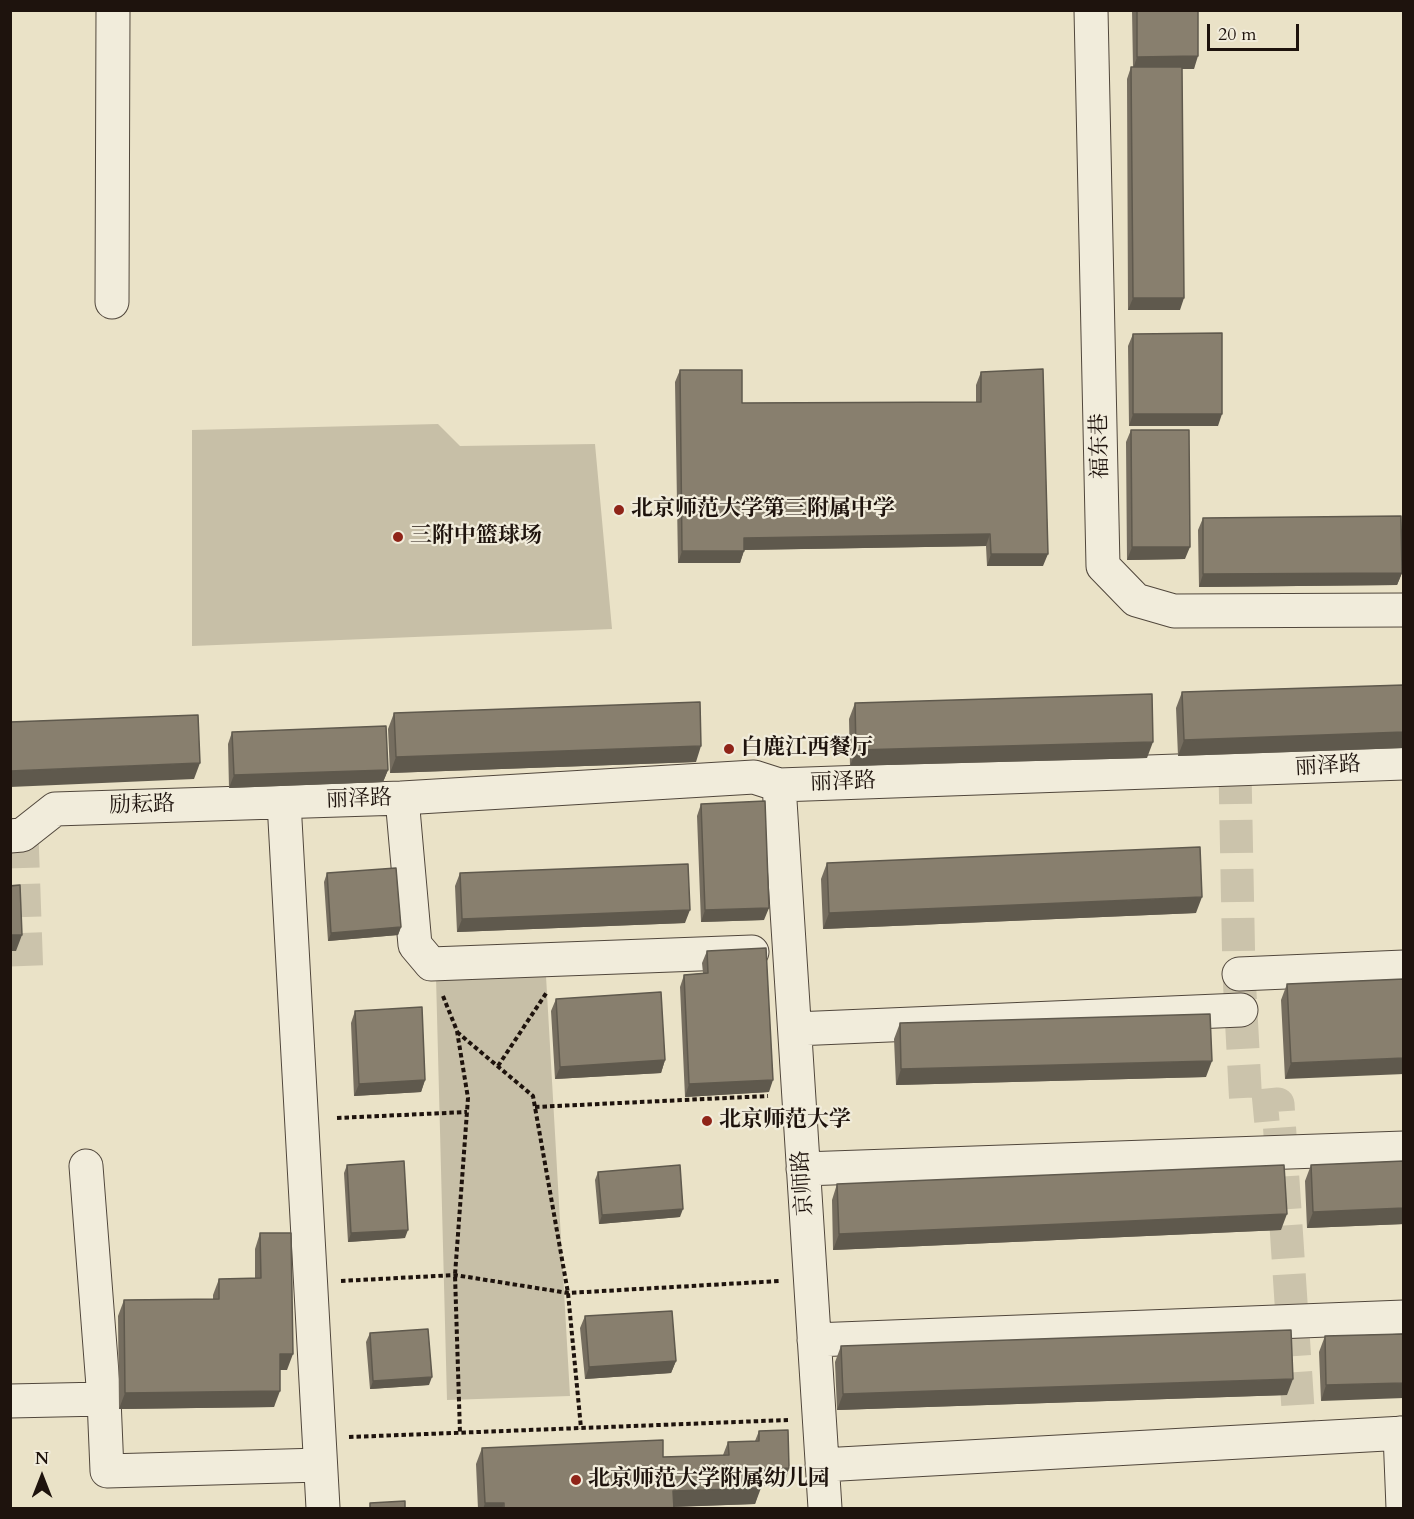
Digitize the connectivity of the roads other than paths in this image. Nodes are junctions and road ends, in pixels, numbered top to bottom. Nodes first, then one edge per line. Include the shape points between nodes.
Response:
1 (114, 10) edge
2 (1091, 10) edge
3 (112, 302) dead end
4 (1404, 610) edge
5 (1404, 763) edge
6 (779, 785) junction
7 (402, 798) junction
8 (284, 802) junction
9 (10, 836) edge
10 (790, 950) junction
11 (1404, 967) edge
12 (1239, 974) dead end
13 (1241, 1010) dead end
14 (795, 1029) junction
15 (1404, 1148) edge
16 (86, 1166) dead end
17 (803, 1168) junction
18 (1404, 1317) edge
19 (814, 1340) junction
20 (104, 1399) junction
21 (10, 1401) edge
22 (1402, 1433) edge
23 (319, 1452) junction
24 (822, 1465) junction
25 (323, 1509) edge
26 (825, 1509) edge
27 (1403, 1509) edge

1 - 3 street
2 - 4 street, 福东巷 via 1103,566 1136,600 1174,611
5 - 6 street, 丽泽路
6 - 7 street, 丽泽路 via 754,777
6 - 10 street, 京师路
7 - 8 street, 丽泽路
7 - 10 street via 415,945 431,964
8 - 9 street, 励耘路 via 55,809 22,835
8 - 23 street
10 - 14 street, 京师路
11 - 12 street
13 - 14 street
14 - 17 street, 京师路
15 - 17 street
16 - 20 street
17 - 19 street, 京师路
18 - 19 street
19 - 24 street, 京师路
20 - 21 street
20 - 23 street via 107,1471
22 - 24 street
22 - 27 street
23 - 25 street
24 - 26 street, 京师路

